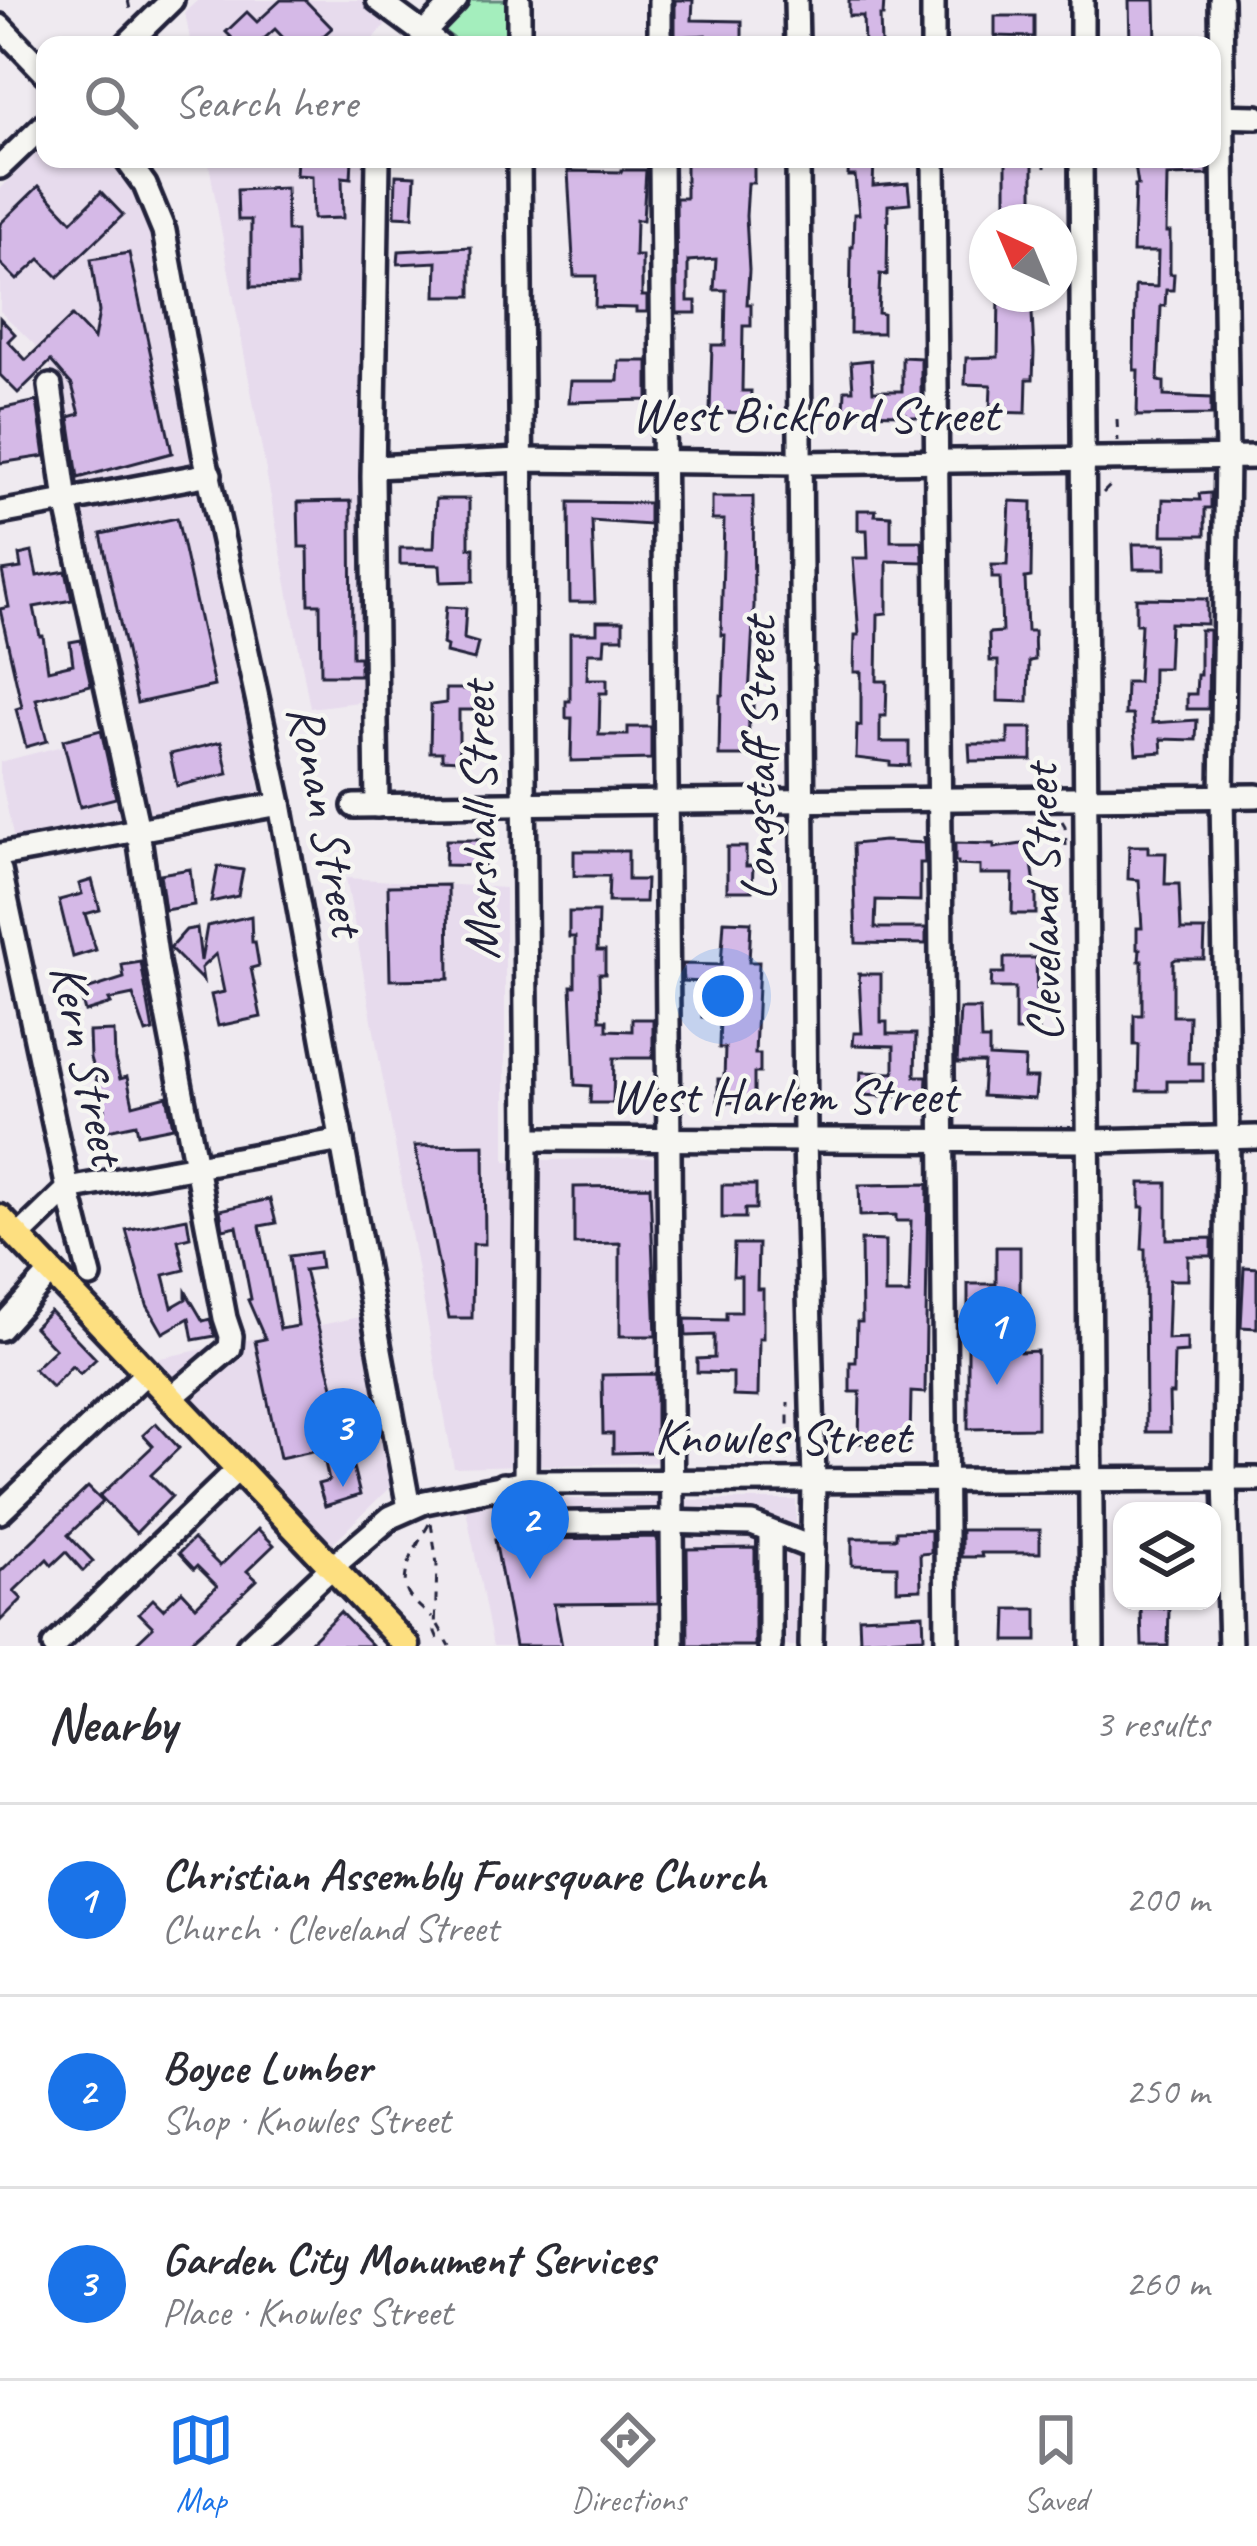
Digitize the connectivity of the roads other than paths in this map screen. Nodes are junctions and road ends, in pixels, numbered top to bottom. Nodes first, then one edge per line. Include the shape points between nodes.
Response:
1 (172, 0) edge
2 (377, 0) edge
3 (456, 0) edge
4 (519, 0) edge
5 (660, 0) edge
6 (796, 0) edge
7 (933, 0) edge
8 (1082, 0) edge
9 (1221, 0) edge
10 (0, 26) edge
11 (129, 34) edge
12 (427, 36) edge
13 (433, 36) edge
14 (519, 36) edge
15 (660, 36) edge
16 (797, 36) edge
17 (934, 36) edge
18 (1082, 36) edge
19 (1220, 36) edge
20 (36, 64) edge
21 (1221, 116) edge
22 (1257, 117) edge
23 (36, 133) edge
24 (0, 167) edge
25 (133, 168) edge
26 (378, 168) edge
27 (519, 168) edge
28 (662, 168) edge
29 (798, 168) edge
30 (934, 168) edge
31 (1081, 168) edge
32 (1219, 168) edge
33 (50, 386) dead end
34 (1080, 457) junction
35 (1227, 457) junction
36 (1257, 457) edge
37 (520, 460) junction
38 (937, 460) junction
39 (664, 461) junction
40 (801, 463) junction
41 (374, 466) junction
42 (210, 474) junction
43 (66, 501) junction
44 (0, 513) edge
45 (1222, 796) junction
46 (1257, 796) edge
47 (940, 797) junction
48 (1086, 797) junction
49 (668, 801) junction
50 (803, 802) junction
51 (280, 804) junction
52 (523, 805) junction
53 (137, 830) junction
54 (0, 855) edge
55 (0, 870) edge
56 (527, 1138) junction
57 (1228, 1138) junction
58 (1257, 1138) edge
59 (669, 1139) junction
60 (806, 1139) junction
61 (341, 1140) junction
62 (943, 1140) junction
63 (1090, 1141) junction
64 (196, 1166) junction
65 (68, 1189) junction
66 (9, 1227) edge
67 (51, 1272) junction
68 (90, 1276) dead end
69 (0, 1329) edge
70 (146, 1373) junction
71 (170, 1399) junction
72 (237, 1470) junction
73 (1226, 1479) junction
74 (1257, 1479) edge
75 (1092, 1480) junction
76 (946, 1481) junction
77 (672, 1482) junction
78 (814, 1482) junction
79 (514, 1484) junction
80 (409, 1508) junction
81 (0, 1512) edge
82 (672, 1522) junction
83 (770, 1532) junction
84 (813, 1549) junction
85 (331, 1568) junction
86 (54, 1646) edge
87 (248, 1646) edge
88 (407, 1646) edge
89 (673, 1646) edge
90 (770, 1646) edge
91 (811, 1646) edge
92 (947, 1646) edge
93 (1092, 1646) edge
94 (1230, 1646) edge

1 - 11 street
2 - 12 street
3 - 13 street
4 - 14 street
5 - 15 street
6 - 16 street
7 - 17 street
8 - 18 street
9 - 19 street
10 - 20 street
21 - 22 street
23 - 24 street
25 - 42 street, Ronan Street via 164,231
26 - 41 street
27 - 37 street, Marshall Street
28 - 39 street
29 - 40 street, Longstaff Street
30 - 38 street
31 - 34 street, Cleveland Street
32 - 35 street
33 - 43 street
34 - 35 street, West Bickford Street
34 - 38 street, West Bickford Street
34 - 48 street, Cleveland Street
35 - 36 street, West Bickford Street
35 - 45 street
37 - 39 street, West Bickford Street
37 - 41 street, West Bickford Street
37 - 52 street, Marshall Street
38 - 40 street, West Bickford Street
38 - 47 street
39 - 40 street, West Bickford Street
39 - 49 street
40 - 50 street, Longstaff Street
41 - 52 street via 365,806
42 - 43 street
42 - 51 street, Ronan Street
43 - 44 street
43 - 53 street
45 - 46 street
45 - 48 street
45 - 57 street
47 - 48 street
47 - 50 street
47 - 62 street
48 - 63 street, Cleveland Street
49 - 50 street
49 - 52 street
49 - 59 street
50 - 60 street, Longstaff Street
51 - 53 street
51 - 61 street, Ronan Street
52 - 56 street, Marshall Street
53 - 54 street
53 - 64 street
55 - 65 street, Kern Street
56 - 59 street, West Harlem Street
56 - 79 street, Marshall Street
57 - 58 street, West Harlem Street
57 - 63 street, West Harlem Street
57 - 73 street
59 - 60 street, West Harlem Street
59 - 77 street
60 - 62 street, West Harlem Street
60 - 78 street, Longstaff Street
61 - 64 street
61 - 80 street, Ronan Street
62 - 63 street, West Harlem Street
62 - 76 street
63 - 75 street, Cleveland Street
64 - 65 street
64 - 71 street via 230,1348
65 - 66 street
65 - 68 street, Kern Street
66 - 67 main road
67 - 69 street
67 - 70 main road
70 - 71 main road
70 - 81 street
71 - 72 main road
72 - 85 main road
72 - 86 street
73 - 74 street, Knowles Street
73 - 75 street, Knowles Street
73 - 94 street
75 - 76 street, Knowles Street
75 - 93 street, Cleveland Street
76 - 78 street, Knowles Street
76 - 92 street
77 - 78 street, Knowles Street
77 - 79 street, Knowles Street
77 - 82 street
78 - 84 street, Longstaff Street
79 - 80 street, Knowles Street
79 - 82 street via 513,1524
80 - 85 street, Knowles Street
82 - 83 street
82 - 89 street
83 - 84 street
83 - 90 street
84 - 91 street, Longstaff Street
85 - 87 street, Knowles Street
85 - 88 main road

